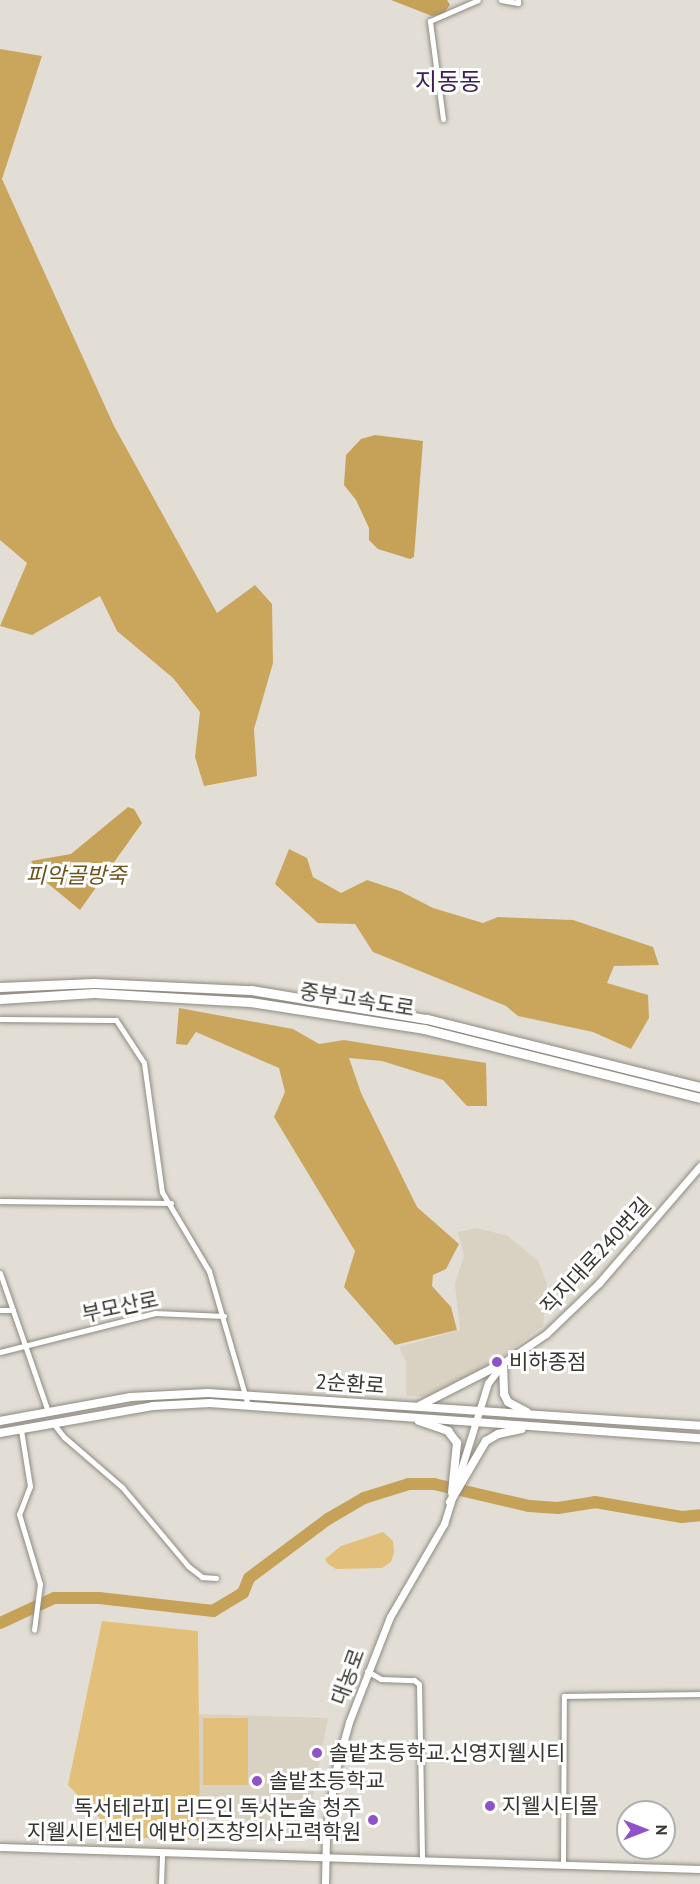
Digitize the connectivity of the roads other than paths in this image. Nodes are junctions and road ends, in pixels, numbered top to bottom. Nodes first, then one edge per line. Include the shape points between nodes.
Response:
1 (478, 0) edge
2 (501, 0) edge
3 (518, 0) edge
4 (443, 118) dead end
5 (0, 987) edge
6 (0, 999) edge
7 (0, 1019) edge
8 (700, 1087) edge
9 (700, 1098) edge
10 (700, 1166) edge
11 (0, 1201) edge
12 (171, 1203) junction
13 (0, 1273) edge
14 (0, 1310) edge
15 (13, 1310) junction
16 (225, 1316) junction
17 (24, 1347) junction
18 (0, 1352) edge
19 (503, 1364) junction
20 (489, 1371) junction
21 (488, 1383) junction
22 (245, 1395) junction
23 (248, 1405) junction
24 (416, 1407) junction
25 (480, 1411) junction
26 (48, 1412) junction
27 (534, 1415) junction
28 (403, 1416) junction
29 (0, 1421) edge
30 (478, 1421) junction
31 (53, 1423) junction
32 (700, 1426) edge
33 (564, 1429) junction
34 (21, 1430) junction
35 (0, 1433) edge
36 (700, 1438) edge
37 (465, 1460) junction
38 (450, 1502) junction
39 (216, 1578) dead end
40 (34, 1630) dead end
41 (367, 1671) junction
42 (700, 1694) edge
43 (0, 1847) edge
44 (162, 1854) junction
45 (326, 1857) junction
46 (422, 1860) junction
47 (563, 1864) junction
48 (699, 1869) edge
49 (161, 1884) edge
50 (326, 1884) edge

1 - 4 street via 430,21
2 - 3 street
5 - 8 highway, 중부고속도로 via 94,983 251,990 427,1019
6 - 9 highway, 중부고속도로 via 94,993 250,1002 424,1029
7 - 12 street via 116,1020 144,1063 156,1166 162,1192
10 - 19 street, 직지대로240번길 via 563,1319
11 - 12 street
12 - 16 street via 209,1271
13 - 15 street
14 - 15 street
15 - 17 street
16 - 17 street, 부모산로 via 156,1313
16 - 22 street
17 - 18 street, 부모산로
17 - 26 street
19 - 20 main road
19 - 21 street, 직지대로240번길
19 - 27 main road via 501,1386 508,1402
20 - 21 street
20 - 24 main road
21 - 25 street, 직지대로240번길
22 - 23 street
22 - 24 main road, 2순환로
22 - 26 main road, 2순환로 via 155,1394
23 - 28 main road, 2순환로
23 - 31 main road, 2순환로 via 153,1406
24 - 25 main road, 2순환로
25 - 27 main road, 2순환로
25 - 30 street, 직지대로240번길
26 - 29 main road, 2순환로
27 - 32 main road, 2순환로
28 - 30 main road, 2순환로
28 - 37 main road via 448,1431
30 - 33 main road, 2순환로
30 - 37 street, 직지대로240번길
31 - 34 main road, 2순환로
31 - 39 street via 122,1487 188,1566 202,1577
33 - 36 main road, 2순환로
33 - 37 main road via 498,1434
34 - 35 main road, 2순환로
34 - 40 street via 30,1486 19,1514 40,1584
37 - 38 main road
37 - 38 main road
38 - 41 street, 대농로 via 444,1524 390,1617
41 - 45 street, 대농로 via 335,1773
41 - 46 street via 381,1679 414,1680 420,1688
42 - 47 street via 564,1696
43 - 44 street
44 - 45 street
44 - 49 street
45 - 46 street
45 - 50 street, 대농로
46 - 47 street
47 - 48 street

